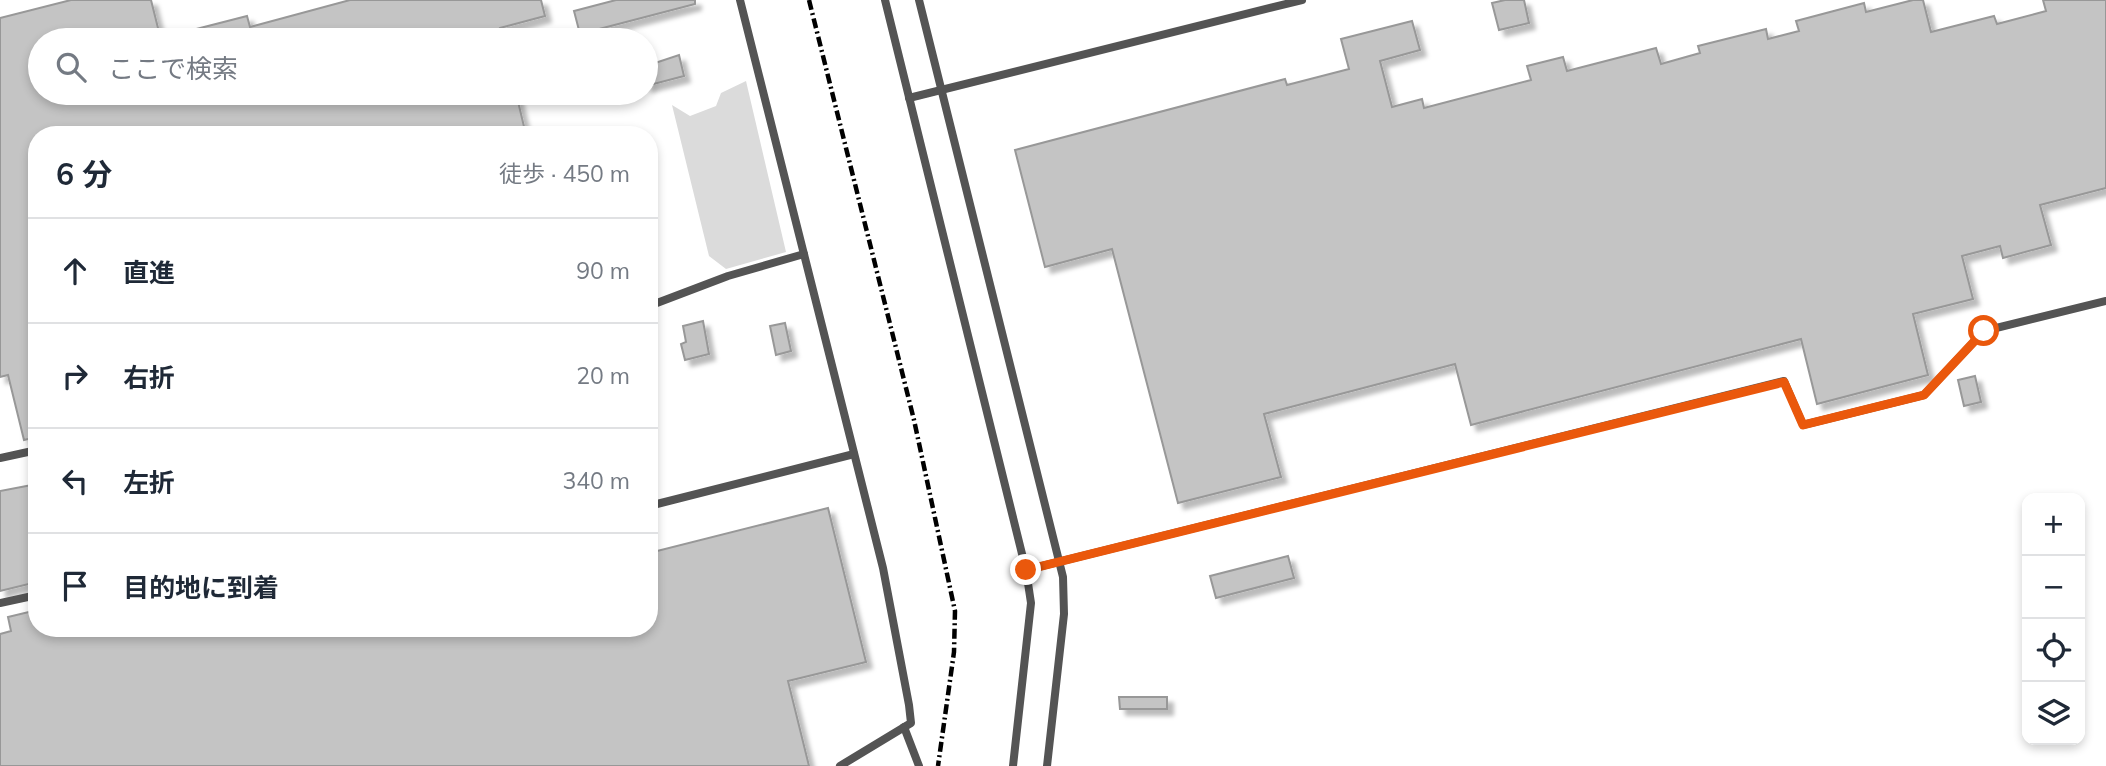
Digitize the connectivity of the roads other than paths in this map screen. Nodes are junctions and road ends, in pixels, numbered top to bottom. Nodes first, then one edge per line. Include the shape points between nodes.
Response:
1 (740, 0) edge
2 (885, 0) edge
3 (919, 0) edge
4 (1302, 0) edge
5 (941, 90) junction
6 (909, 98) junction
7 (804, 254) junction
8 (2106, 301) edge
9 (658, 303) edge
10 (28, 452) edge
11 (854, 454) junction
12 (0, 458) edge
13 (658, 504) edge
14 (1059, 561) junction
15 (1026, 570) junction
16 (28, 597) edge
17 (0, 603) edge
18 (904, 727) junction
19 (840, 766) edge
20 (919, 766) edge
21 (1013, 766) edge
22 (1047, 766) edge

1 - 7 lane
2 - 6 lane
3 - 5 lane
4 - 5 lane
5 - 6 lane
5 - 14 lane
6 - 15 lane
7 - 9 lane
7 - 11 lane
8 - 14 lane via 1984,331 1924,395 1803,425 1784,382
10 - 12 lane
11 - 13 lane
11 - 18 lane via 904,664 911,723
14 - 15 lane
14 - 22 lane via 1064,614
15 - 21 lane via 1031,604
16 - 17 lane
18 - 19 lane
18 - 20 lane

